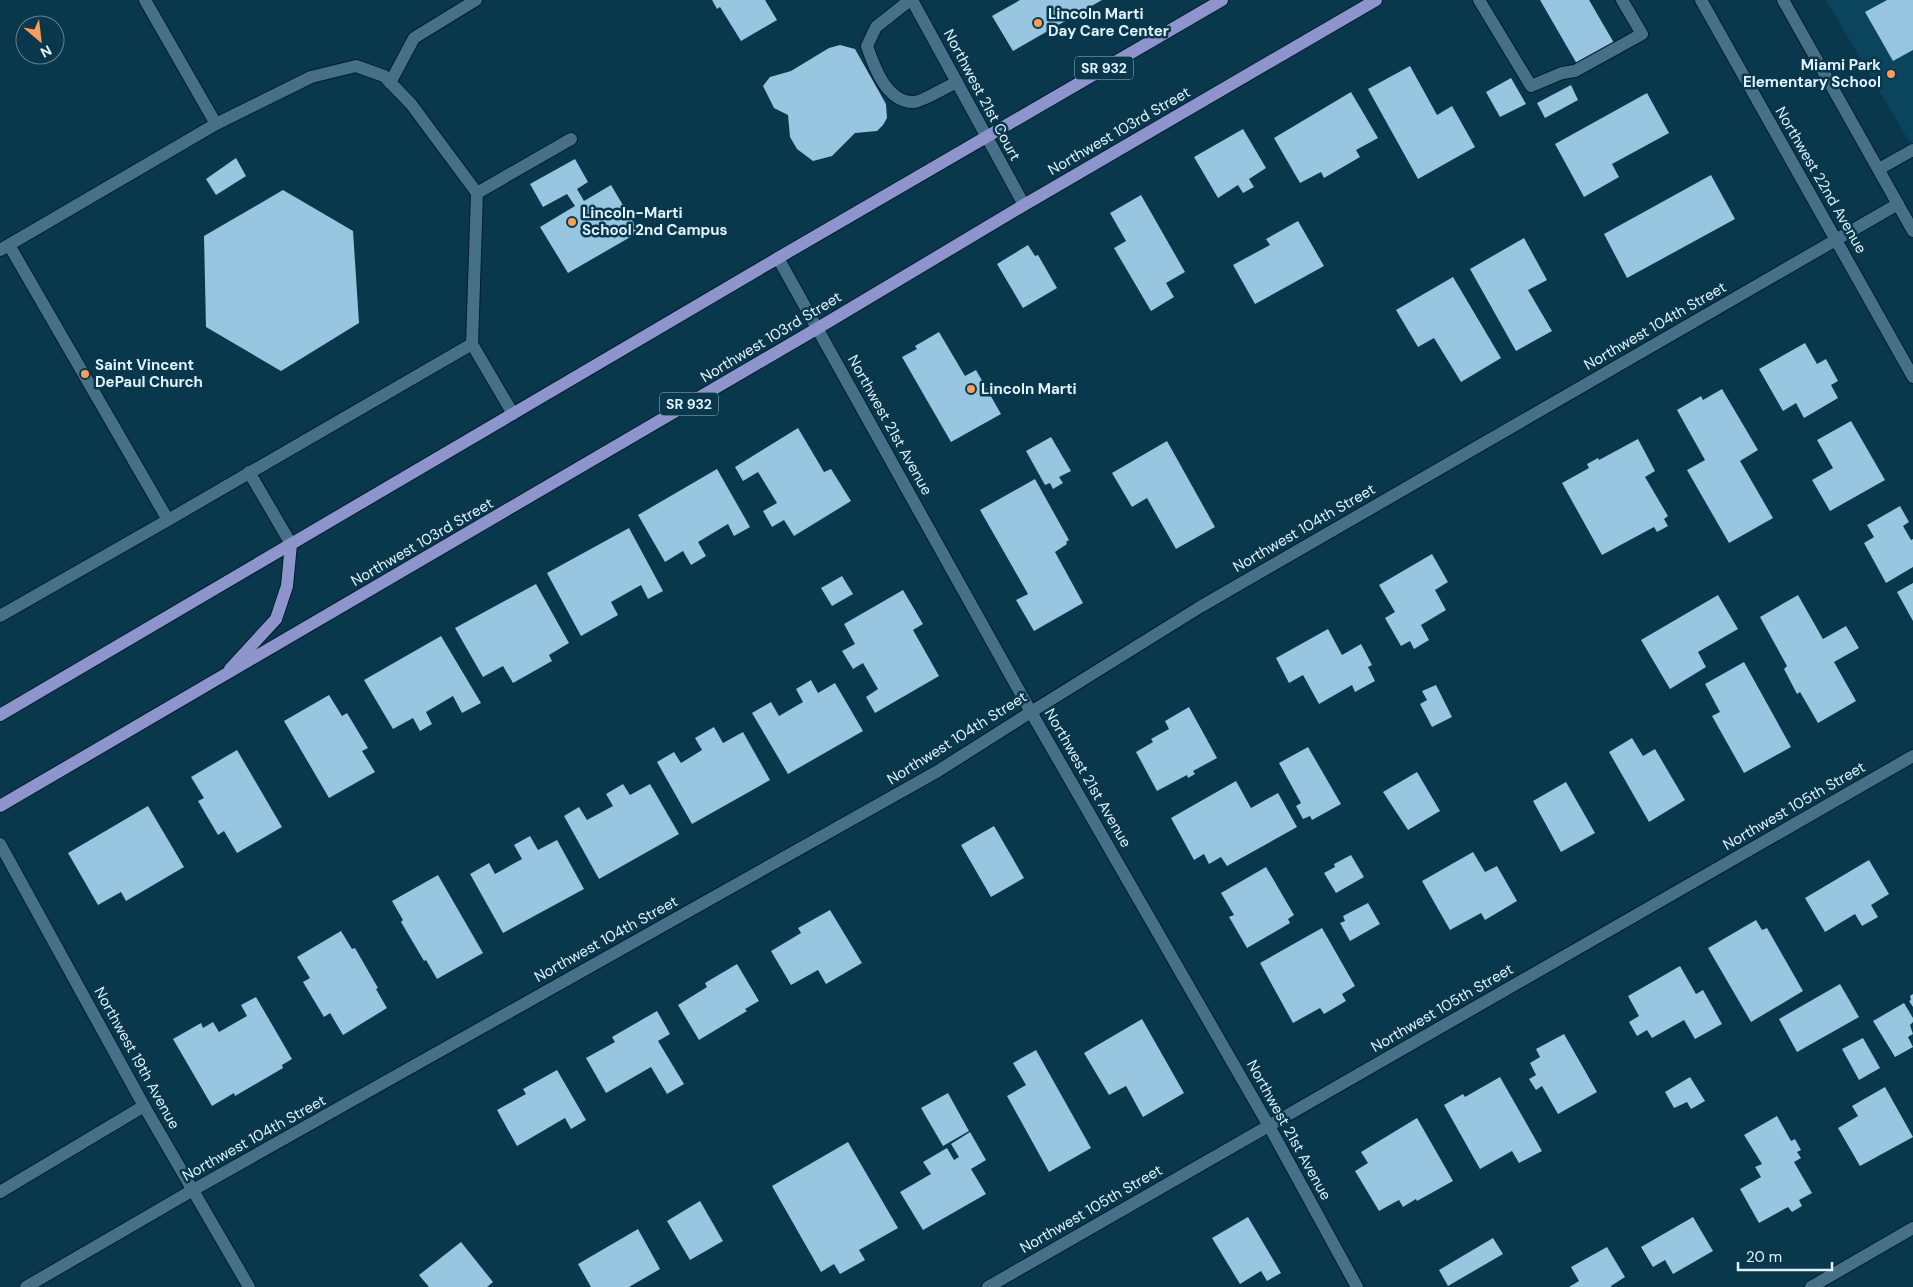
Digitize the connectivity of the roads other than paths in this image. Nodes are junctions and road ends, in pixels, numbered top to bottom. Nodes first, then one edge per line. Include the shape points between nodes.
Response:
1 (145, 0) edge
2 (476, 0) edge
3 (911, 0) edge
4 (1222, 0) edge
5 (1376, 0) edge
6 (1479, 0) edge
7 (1622, 0) edge
8 (1701, 0) edge
9 (1782, 0) edge
10 (957, 82) junction
11 (390, 83) junction
12 (216, 124) junction
13 (987, 137) junction
14 (571, 139) dead end
15 (1913, 150) edge
16 (1879, 169) junction
17 (478, 193) junction
18 (1898, 204) junction
19 (1024, 205) junction
20 (1913, 232) edge
21 (1837, 240) junction
22 (4, 247) edge
23 (778, 258) junction
24 (818, 328) junction
25 (472, 344) junction
26 (1913, 377) edge
27 (513, 414) junction
28 (249, 472) junction
29 (168, 520) junction
30 (291, 544) junction
31 (0, 616) edge
32 (222, 678) junction
33 (1031, 712) junction
34 (0, 715) edge
35 (1913, 756) edge
36 (0, 806) edge
37 (0, 844) edge
38 (144, 1106) junction
39 (1269, 1126) junction
40 (193, 1190) junction
41 (0, 1192) edge
42 (1913, 1228) edge
43 (26, 1287) edge
44 (249, 1287) edge
45 (988, 1287) edge
46 (1357, 1287) edge
47 (1811, 1287) edge

1 - 12 street
2 - 11 street via 414,38
3 - 10 street, Northwest 21st Court
3 - 10 street via 876,27 867,46 874,66 889,91 902,100 916,102
4 - 13 main road, SR 932
5 - 19 main road, Northwest 103rd Street / SR 932
6 - 7 street via 1531,86 1562,73 1575,72 1642,34
8 - 21 street, Northwest 22nd Avenue
9 - 16 street
10 - 13 street, Northwest 21st Court
11 - 12 street via 384,76 356,66 310,76
11 - 17 street via 411,104
12 - 22 street
13 - 19 street, Northwest 21st Court
13 - 23 main road, SR 932
14 - 17 street
15 - 16 street
16 - 18 street
17 - 25 street
18 - 20 street
18 - 21 street, Northwest 104th Street
19 - 24 main road, Northwest 103rd Street / SR 932
21 - 26 street, Northwest 22nd Avenue
21 - 33 street, Northwest 104th Street via 1200,607
22 - 29 street
23 - 24 street, Northwest 21st Avenue
23 - 27 main road, SR 932
24 - 32 main road, Northwest 103rd Street / SR 932
24 - 33 street, Northwest 21st Avenue
25 - 27 street
25 - 28 street
27 - 30 main road, SR 932
28 - 29 street
28 - 30 street
29 - 31 street
30 - 32 main road via 287,586 276,619
30 - 34 main road, SR 932
32 - 36 main road, Northwest 103rd Street / SR 932
33 - 39 street, Northwest 21st Avenue
33 - 40 street, Northwest 104th Street via 938,771
35 - 39 street, Northwest 105th Street
37 - 38 street, Northwest 19th Avenue
38 - 40 street, Northwest 19th Avenue
38 - 41 street
39 - 45 street, Northwest 105th Street
39 - 46 street, Northwest 21st Avenue
40 - 43 street, Northwest 104th Street
40 - 44 street, Northwest 19th Avenue
42 - 47 street

